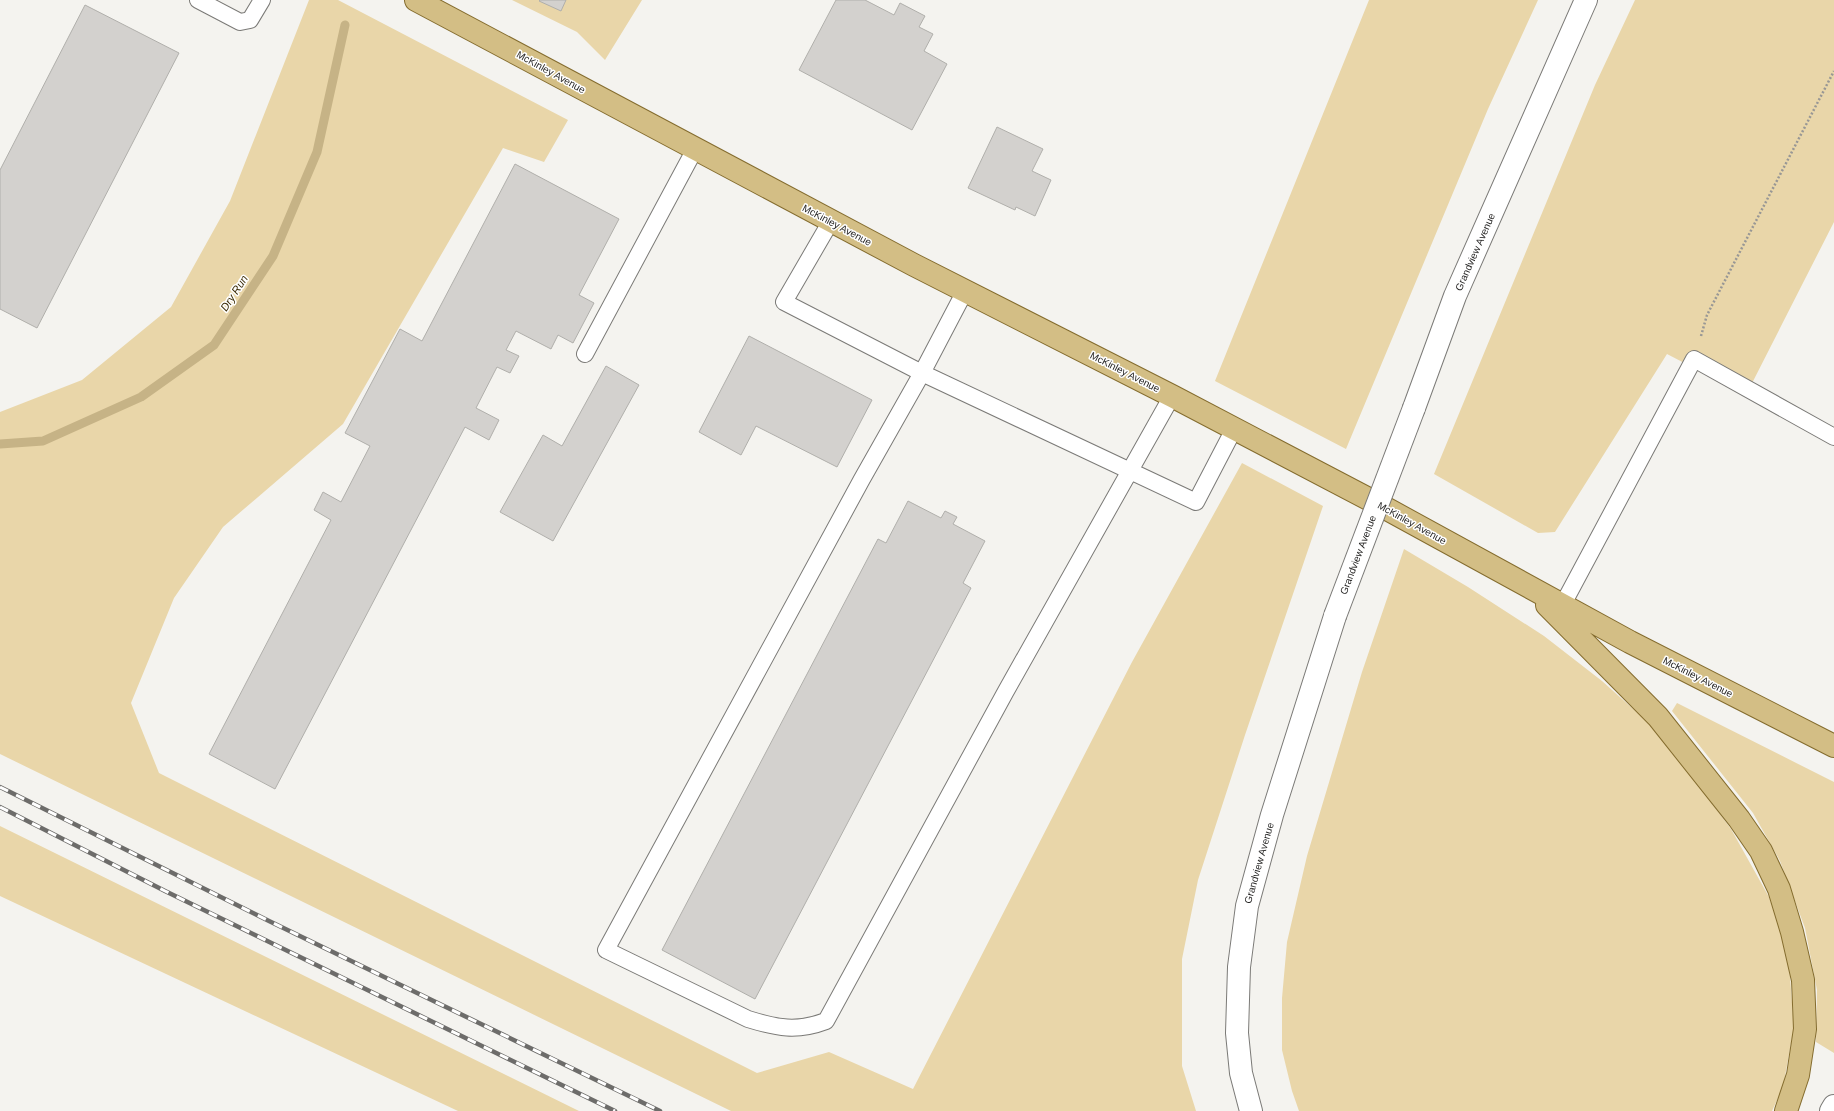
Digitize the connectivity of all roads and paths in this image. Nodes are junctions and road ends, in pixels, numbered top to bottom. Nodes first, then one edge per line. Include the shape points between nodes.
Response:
1 (198, 0) edge
2 (262, 0) edge
3 (416, 0) edge
4 (1585, 2) edge
5 (1834, 71) edge
6 (695, 149) junction
7 (831, 221) junction
8 (965, 291) junction
9 (585, 354) dead end
10 (1694, 359) junction
11 (922, 373) junction
12 (1172, 396) junction
13 (1234, 429) junction
14 (1834, 437) edge
15 (1131, 470) junction
16 (1528, 586) junction
17 (1562, 606) junction
18 (1834, 746) edge
19 (1834, 1106) edge
20 (1251, 1111) edge
21 (1786, 1111) edge
22 (1831, 1111) edge

1 - 2 lane via 240,22 250,20
3 - 6 main road, McKinley Avenue
4 - 20 main road, Grandview Avenue, bridge via 1455,296 1335,616 1272,815 1247,906 1239,967 1237,1033 1241,1072
5 - 10 path via 1707,315
6 - 7 main road, McKinley Avenue
6 - 9 lane
7 - 8 main road, McKinley Avenue
7 - 11 lane via 784,302
8 - 11 lane
8 - 12 main road, McKinley Avenue
10 - 14 lane
10 - 17 lane
11 - 15 lane
11 - 15 lane via 606,950 748,1019 773,1027 814,1026 826,1021 1006,691
12 - 13 main road, McKinley Avenue
12 - 15 lane
13 - 15 lane via 1196,502
13 - 16 main road, McKinley Avenue
16 - 17 main road, McKinley Avenue
16 - 21 main road via 1658,716 1761,851 1779,889 1803,980 1805,1029 1798,1075
17 - 18 main road, McKinley Avenue
19 - 22 main road

